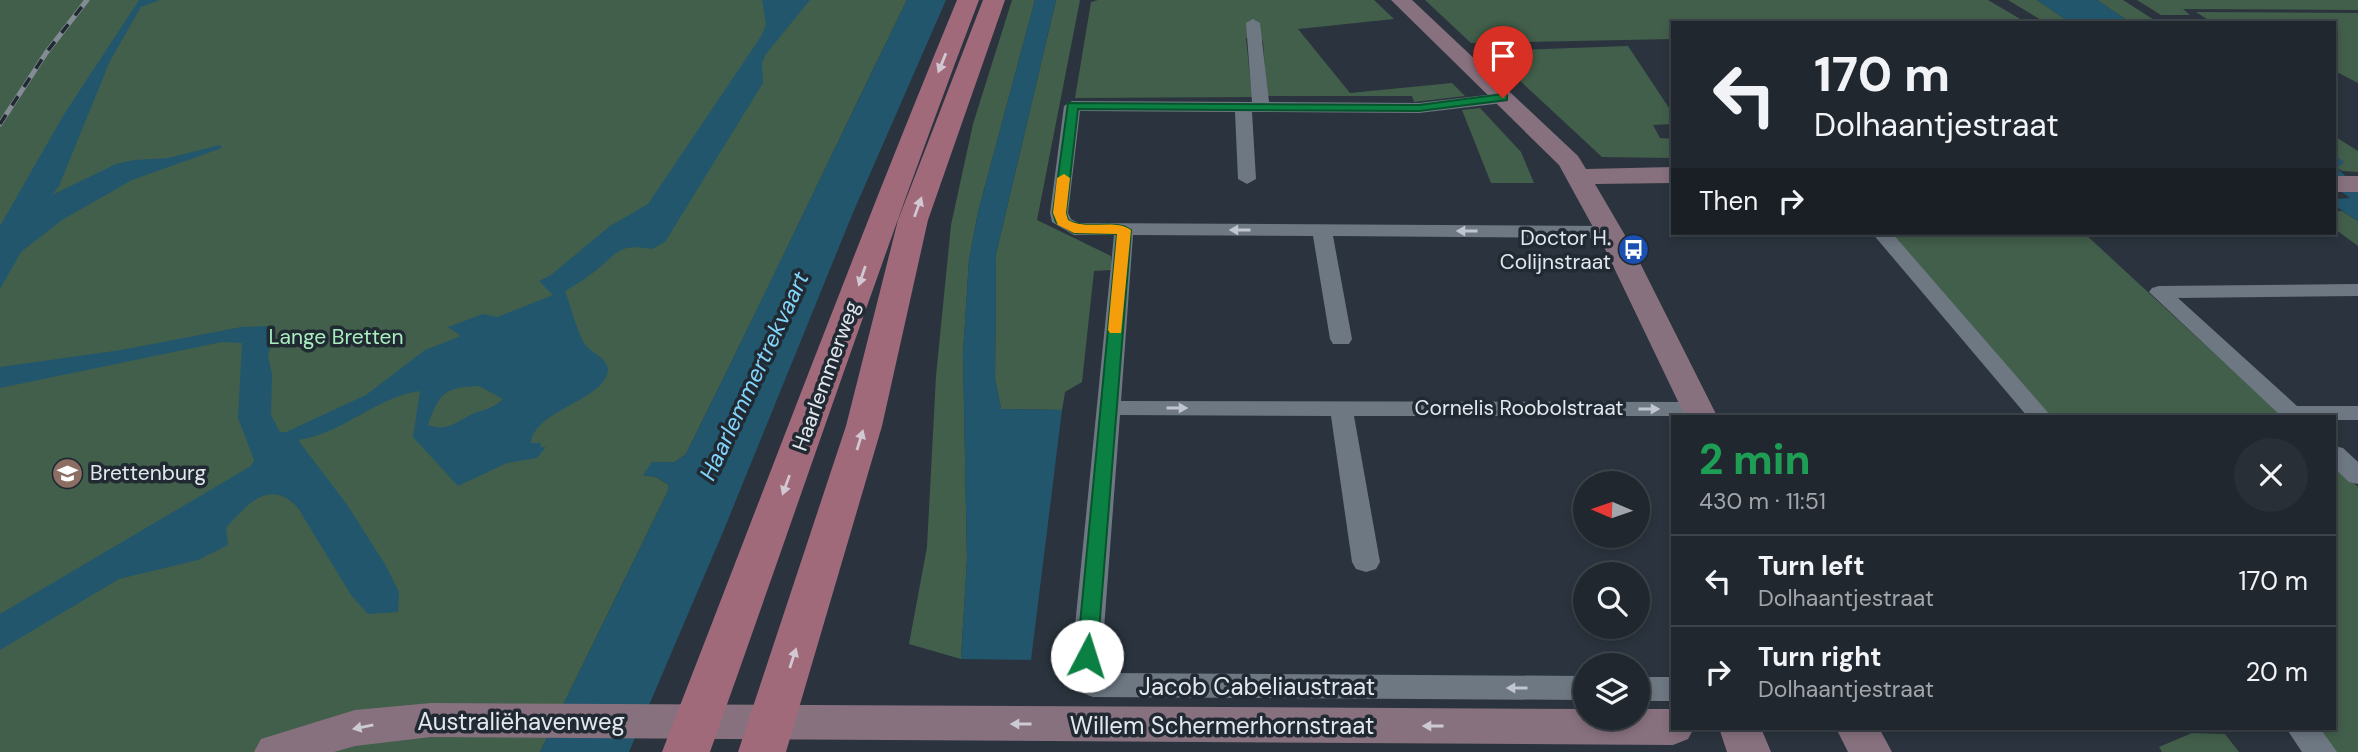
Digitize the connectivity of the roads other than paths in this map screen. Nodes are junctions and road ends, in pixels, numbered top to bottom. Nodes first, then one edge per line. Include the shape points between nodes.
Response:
1 (968, 0) edge
2 (994, 0) edge
3 (1401, 0) edge
4 (1253, 23) dead end
5 (1503, 98) junction
6 (1252, 107) junction
7 (1671, 175) edge
8 (1580, 177) junction
9 (1247, 179) dead end
10 (2336, 184) edge
11 (2358, 184) edge
12 (1124, 230) junction
13 (1322, 230) junction
14 (1609, 232) junction
15 (1884, 235) edge
16 (2358, 290) edge
17 (1341, 339) dead end
18 (1341, 407) junction
19 (1109, 408) junction
20 (1699, 413) edge
21 (2358, 413) edge
22 (2038, 415) edge
23 (2292, 415) edge
24 (2336, 456) edge
25 (2358, 476) edge
26 (1366, 562) dead end
27 (1573, 688) edge
28 (1650, 689) edge
29 (1671, 689) edge
30 (1671, 727) edge
31 (1741, 730) edge
32 (1858, 730) edge
33 (2303, 730) edge
34 (680, 731) edge
35 (767, 737) edge
36 (276, 752) edge
37 (1749, 752) edge
38 (1870, 752) edge
39 (2321, 752) edge

1 -> 34 main road, Haarlemmerweg via 887,204 836,352
35 -> 2 main road, Haarlemmerweg via 864,426 913,220
3 - 5 street
4 - 6 street
5 - 6 street via 1419,108
5 - 8 street
6 - 9 street
6 - 12 street via 1072,106 1059,213 1062,222 1074,229
7 - 8 street
8 - 14 street
10 - 11 street
13 -> 12 street
12 - 19 street, Jacob Cabeliaustraat
14 -> 13 street
13 - 17 street
14 - 20 street
15 - 22 street
16 - 23 street via 2159,292
19 -> 18 street, Cornelis Roobolstraat
18 -> 20 street, Cornelis Roobolstraat
18 - 26 street
27 -> 19 street, Jacob Cabeliaustraat via 1093,685 1087,656
21 - 23 street
24 - 25 street
28 - 29 street
30 -> 35 street, Willem Schermerhornstraat
31 - 37 street
32 - 38 street
33 - 39 street
34 - 35 street, Australiëhavenweg
34 -> 36 street, Australiëhavenweg via 517,720 431,720 355,728

